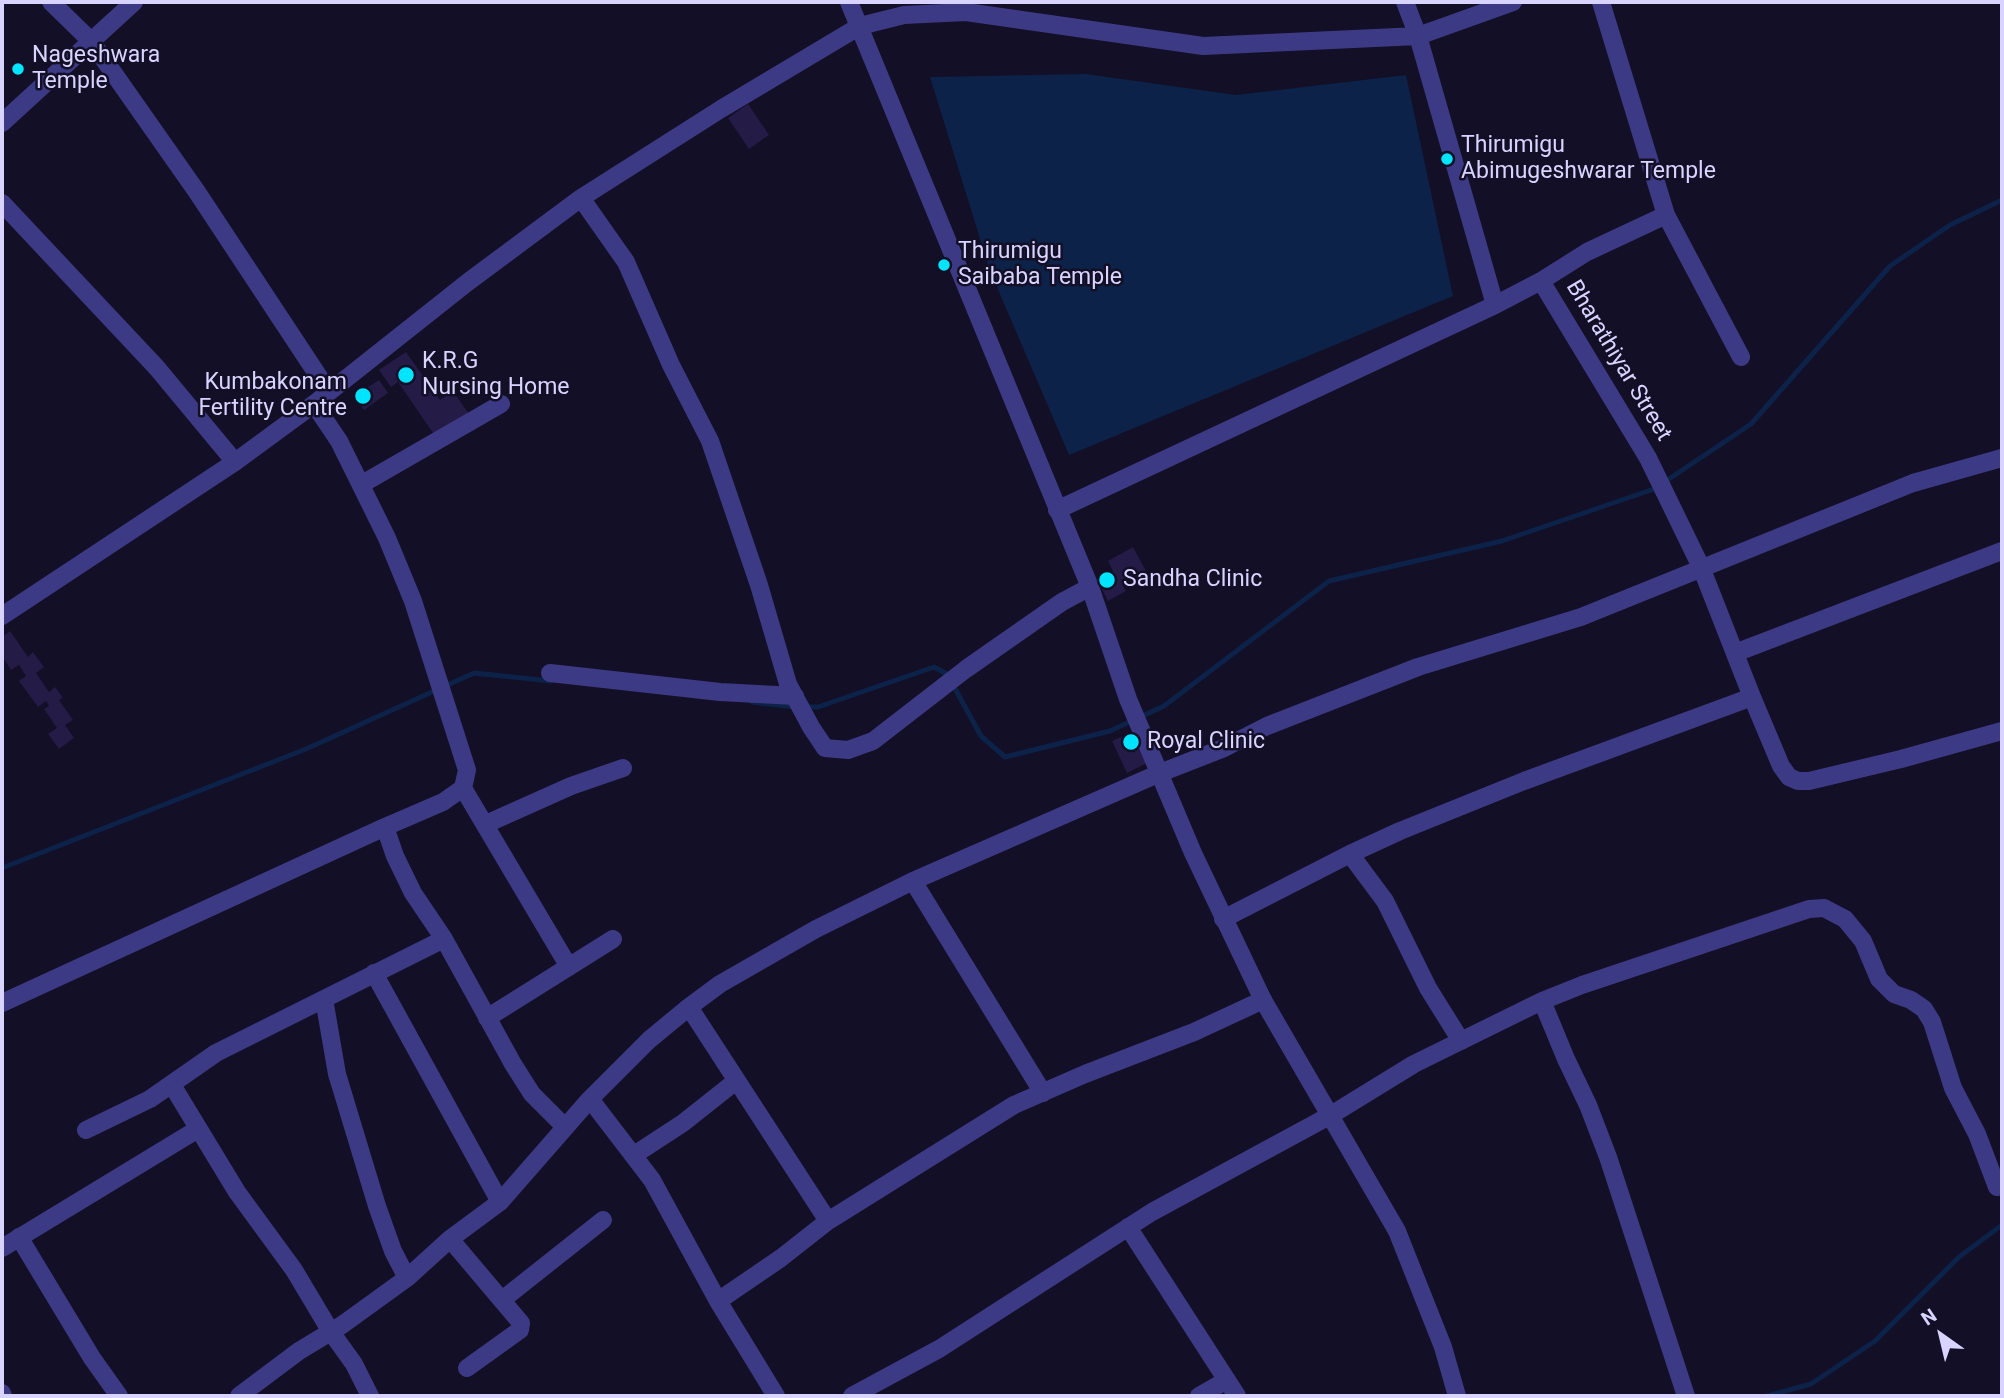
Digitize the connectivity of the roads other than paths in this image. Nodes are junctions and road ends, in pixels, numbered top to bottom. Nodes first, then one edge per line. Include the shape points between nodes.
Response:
1 (51, 2) edge
2 (134, 2) edge
3 (849, 2) edge
4 (1405, 2) edge
5 (1513, 2) edge
6 (1601, 2) edge
7 (860, 26) junction
8 (1418, 36) junction
9 (91, 41) junction
10 (2, 123) edge
11 (581, 198) junction
12 (2, 203) edge
13 (1666, 215) junction
14 (1541, 281) junction
15 (1495, 305) junction
16 (1741, 357) dead end
17 (329, 392) junction
18 (314, 404) junction
19 (501, 404) dead end
20 (2002, 458) edge
21 (235, 462) junction
22 (362, 484) junction
23 (1057, 510) junction
24 (2002, 551) edge
25 (1701, 567) junction
26 (1090, 587) junction
27 (2, 616) edge
28 (1735, 653) junction
29 (550, 673) dead end
30 (792, 690) junction
31 (1752, 696) junction
32 (2002, 731) edge
33 (622, 768) dead end
34 (1160, 773) junction
35 (463, 788) junction
36 (486, 824) junction
37 (385, 827) junction
38 (1350, 854) junction
39 (913, 881) junction
40 (1223, 919) junction
41 (444, 939) junction
42 (613, 939) dead end
43 (569, 967) junction
44 (374, 973) junction
45 (324, 999) junction
46 (1263, 1000) junction
47 (1542, 1001) junction
48 (2, 1003) edge
49 (689, 1007) junction
50 (487, 1018) junction
51 (1461, 1041) junction
52 (736, 1081) junction
53 (172, 1085) junction
54 (1043, 1093) junction
55 (590, 1099) junction
56 (1331, 1115) junction
57 (565, 1127) junction
58 (198, 1129) junction
59 (86, 1130) dead end
60 (634, 1155) junction
61 (1997, 1187) dead end
62 (500, 1202) junction
63 (603, 1220) dead end
64 (828, 1220) junction
65 (1128, 1227) junction
66 (19, 1237) junction
67 (450, 1239) junction
68 (2, 1248) edge
69 (407, 1278) junction
70 (502, 1300) junction
71 (718, 1301) junction
72 (331, 1332) junction
73 (467, 1368) dead end
74 (1227, 1380) junction
75 (119, 1396) edge
76 (239, 1396) edge
77 (370, 1396) edge
78 (776, 1396) edge
79 (852, 1396) edge
80 (1199, 1396) edge
81 (1237, 1396) edge
82 (1457, 1396) edge
83 (1686, 1396) edge

1 - 9 street
2 - 9 street
3 - 7 street
4 - 8 street
5 - 8 street
6 - 13 street
7 - 8 street via 904,15 966,12 1203,46
7 - 11 street
7 - 23 street
8 - 15 street
9 - 10 street
9 - 17 street
11 - 17 street
11 - 30 street via 626,262 710,441
12 - 21 street via 157,368
13 - 14 street via 1587,252
13 - 16 street
14 - 15 street, Bharathiyar Street
14 - 25 street, Bharathiyar Street via 1648,458
15 - 23 street, Bharathiyar Street
17 - 18 street
18 - 21 street
18 - 22 street
19 - 22 street
20 - 25 street via 1913,483
21 - 27 street
22 - 35 street via 413,601 467,770
23 - 26 street
24 - 28 street
25 - 28 street, Bharathiyar Street
25 - 34 street via 1581,617 1418,667
26 - 30 street via 965,669 873,741 848,750 825,748
26 - 34 street via 1128,699
28 - 31 street, Bharathiyar Street
29 - 30 street via 720,692
31 - 32 street, Bharathiyar Street via 1781,766 1798,781
31 - 38 street via 1524,781
33 - 36 street
34 - 39 street
34 - 40 street
35 - 36 street
35 - 37 street via 443,802
36 - 43 street
37 - 41 street via 413,892
37 - 48 street
38 - 40 street
38 - 51 street via 1385,901 1428,988
39 - 49 street via 758,961
39 - 54 street
40 - 46 street
41 - 44 street
41 - 50 street
42 - 43 street
43 - 50 street
44 - 45 street
44 - 62 street
45 - 53 street via 216,1053
45 - 69 street via 337,1074 377,1206
46 - 54 street
46 - 56 street
47 - 51 street
47 - 61 street via 1710,941 1824,908 1845,919 1863,941 1878,979 1894,994 1924,1009
47 - 83 street via 1608,1157
49 - 52 street
49 - 55 street
50 - 57 street via 532,1094
51 - 56 street
52 - 60 street
52 - 64 street
53 - 58 street
53 - 59 street
54 - 64 street via 960,1136
55 - 57 street
55 - 60 street
56 - 65 street
56 - 82 street via 1397,1231 1443,1347
57 - 62 street
58 - 66 street
58 - 72 street
60 - 71 street via 677,1222
62 - 67 street
63 - 70 street
64 - 71 street
65 - 74 street
65 - 79 street via 939,1349
66 - 68 street
66 - 75 street
67 - 69 street
67 - 70 street
69 - 72 street
70 - 73 street via 521,1327
71 - 78 street
72 - 76 street
72 - 77 street
74 - 80 street
74 - 81 street

